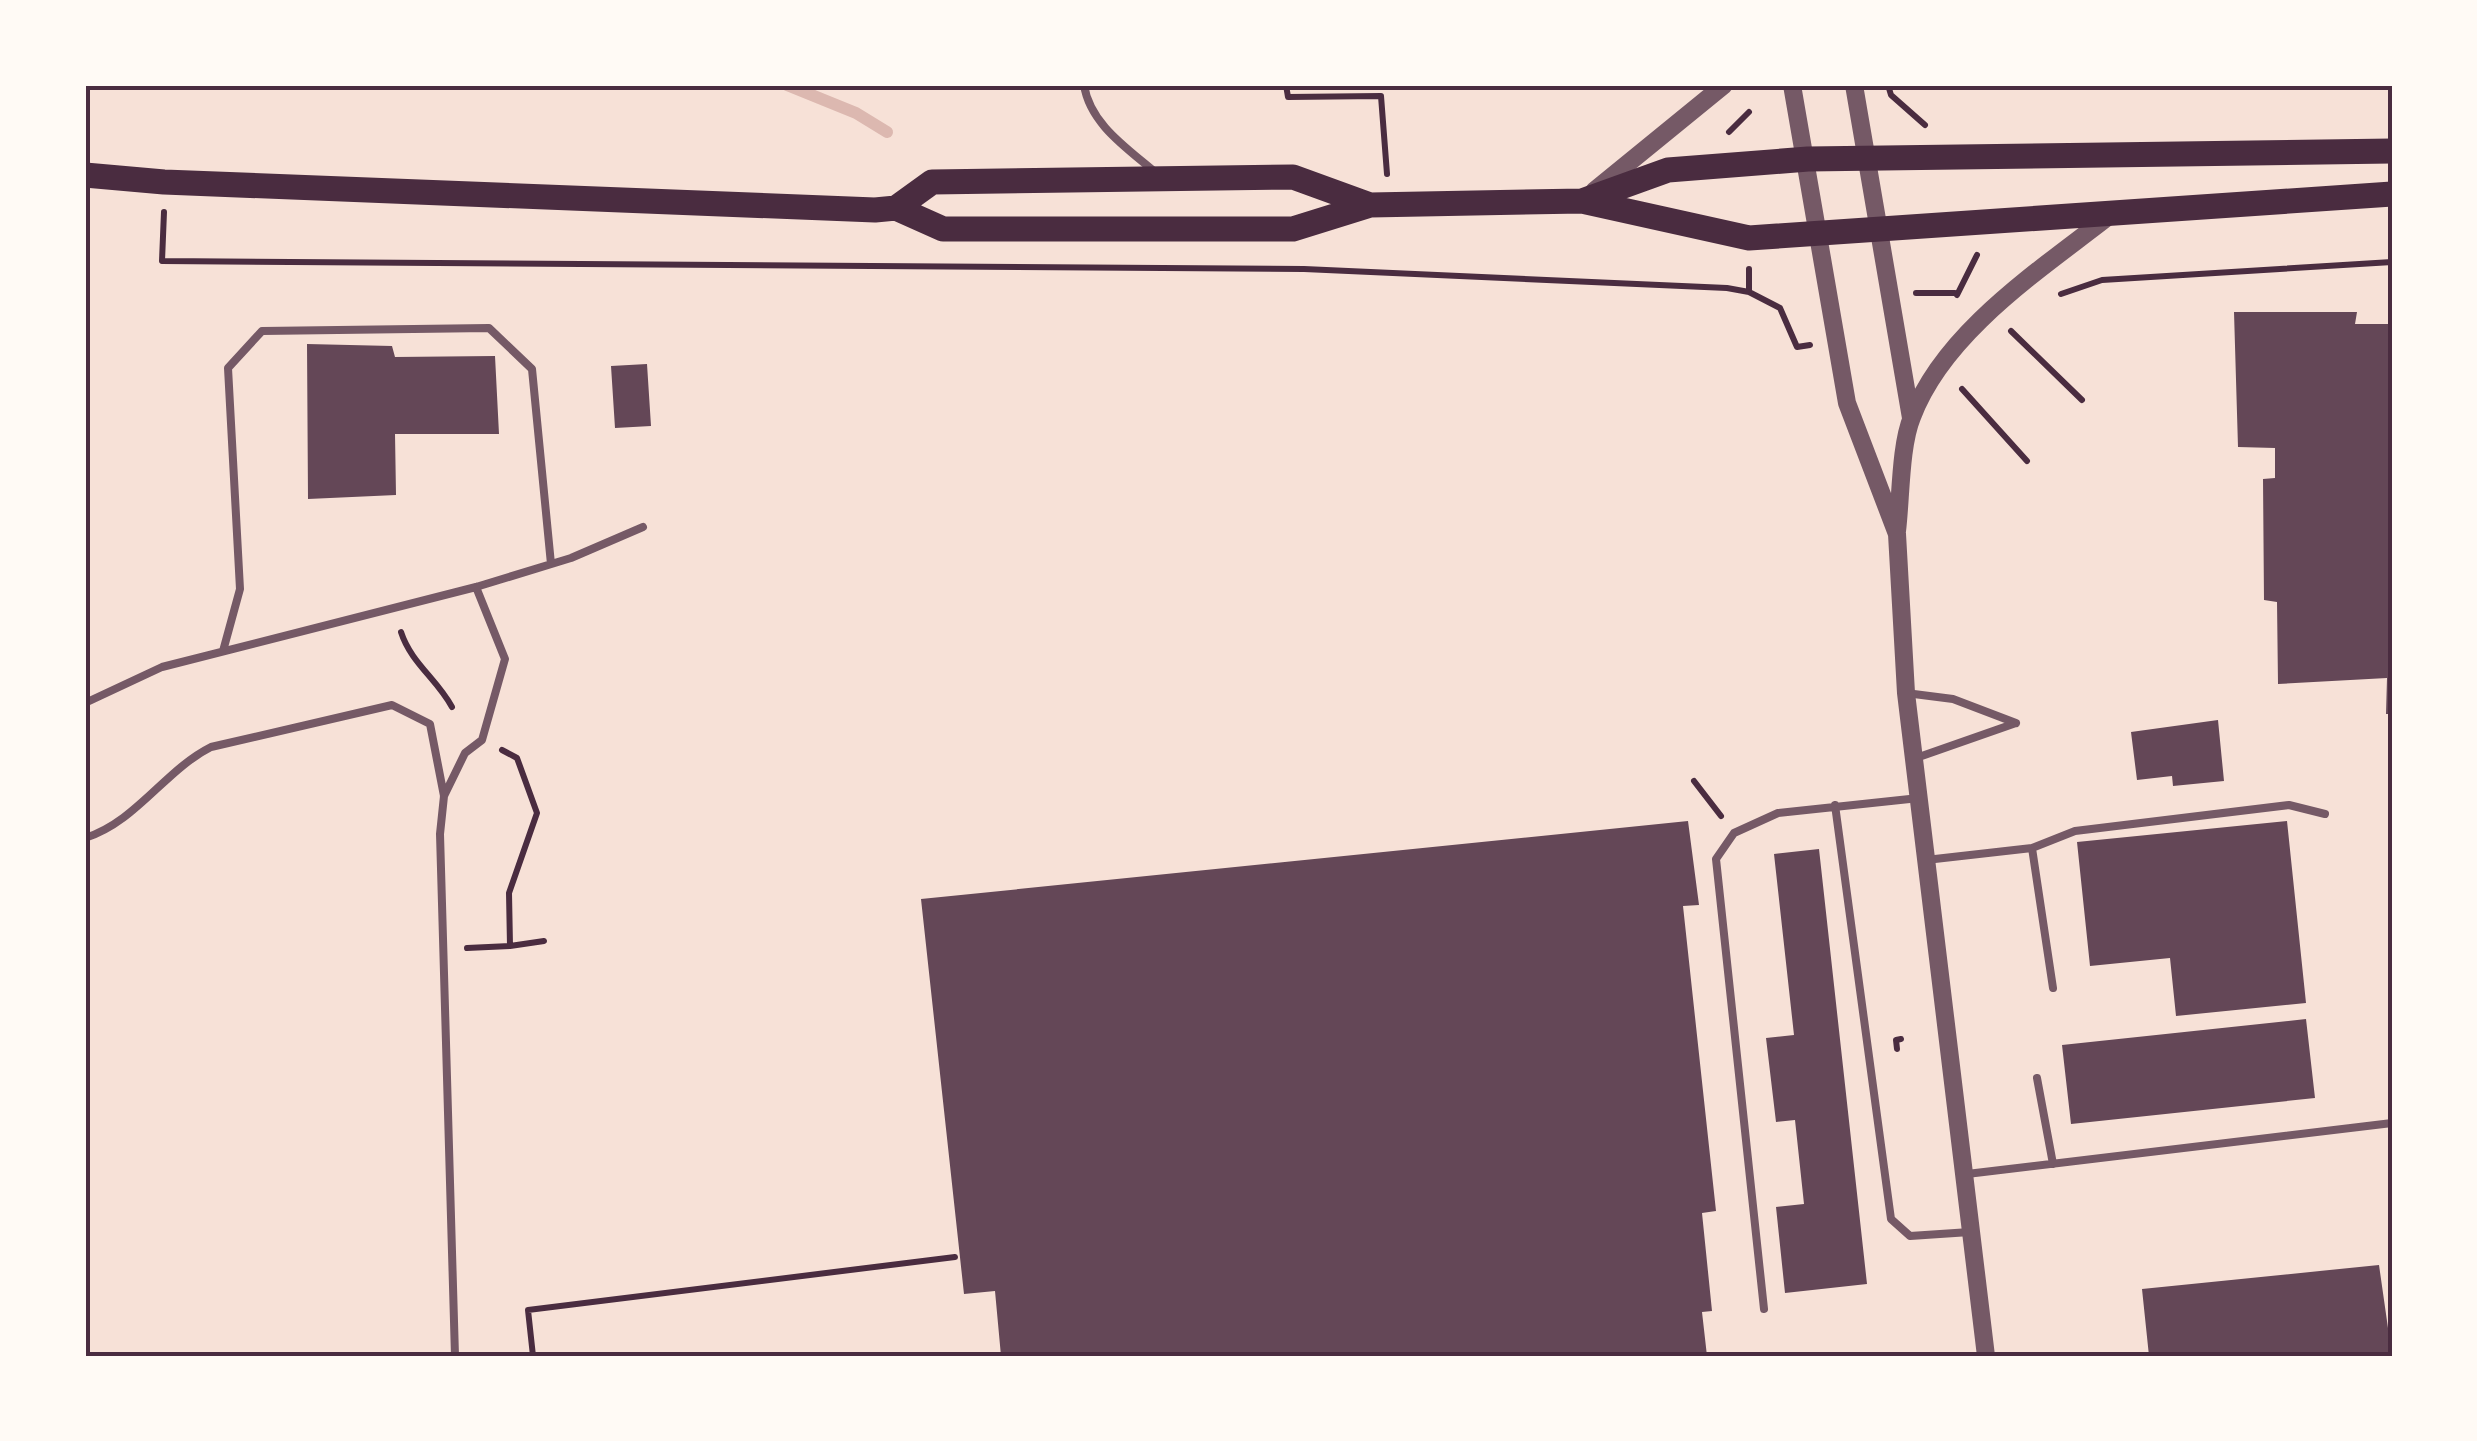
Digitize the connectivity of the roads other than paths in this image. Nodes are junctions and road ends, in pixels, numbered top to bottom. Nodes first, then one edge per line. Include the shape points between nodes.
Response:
1 (1084, 85) edge
2 (1724, 85) edge
3 (1792, 85) edge
4 (1854, 85) edge
5 (2392, 152) edge
6 (1868, 157) junction
7 (1808, 160) junction
8 (85, 175) edge
9 (1162, 177) junction
10 (2392, 194) edge
11 (1582, 200) junction
12 (1380, 205) junction
13 (896, 208) junction
14 (2109, 216) junction
15 (1880, 232) junction
16 (1818, 236) junction
17 (1911, 418) junction
18 (644, 528) dead end
19 (1896, 534) junction
20 (551, 564) junction
21 (476, 587) junction
22 (223, 652) junction
23 (1906, 693) junction
24 (85, 703) edge
25 (1914, 759) junction
26 (444, 796) junction
27 (1919, 798) junction
28 (1835, 805) junction
29 (2325, 814) dead end
30 (85, 838) edge
31 (2032, 848) junction
32 (1926, 860) junction
33 (2053, 988) dead end
34 (2037, 1078) dead end
35 (2392, 1123) edge
36 (2052, 1164) junction
37 (1962, 1174) junction
38 (1970, 1232) junction
39 (1764, 1309) dead end
40 (454, 1356) edge
41 (1986, 1356) edge

1 - 9 lane via 1107,131
2 - 11 street
3 - 7 street
4 - 6 street
5 - 6 main road
6 - 7 main road
6 - 15 street
7 - 11 main road via 1668,170
7 - 16 street
8 - 13 main road
9 - 12 main road via 1293,178
9 - 13 main road via 932,182
10 - 14 main road
11 - 12 main road
11 - 16 main road via 1750,238
12 - 13 main road via 1293,229 943,229
14 - 15 main road
14 - 17 street via 1981,320
15 - 16 main road
15 - 17 street
16 - 19 street via 1847,404
17 - 19 street
18 - 20 lane
19 - 23 street
20 - 21 lane
20 - 22 lane via 532,369 489,328 262,331 228,368 240,589
21 - 22 lane
21 - 26 lane via 505,659 482,740 465,753
22 - 24 lane via 162,667
23 - 25 street
23 - 25 lane via 1953,699 2016,723
25 - 27 street
26 - 30 lane via 430,724 392,705 211,746 130,812
26 - 40 lane
27 - 28 lane
27 - 32 street
28 - 38 lane via 1891,1219 1910,1236
28 - 39 lane via 1778,813 1734,833 1716,859
29 - 31 lane via 2288,805 2075,832
31 - 32 lane
31 - 33 lane
32 - 37 street
34 - 36 lane
35 - 36 lane
36 - 37 lane
37 - 38 street
38 - 41 street

